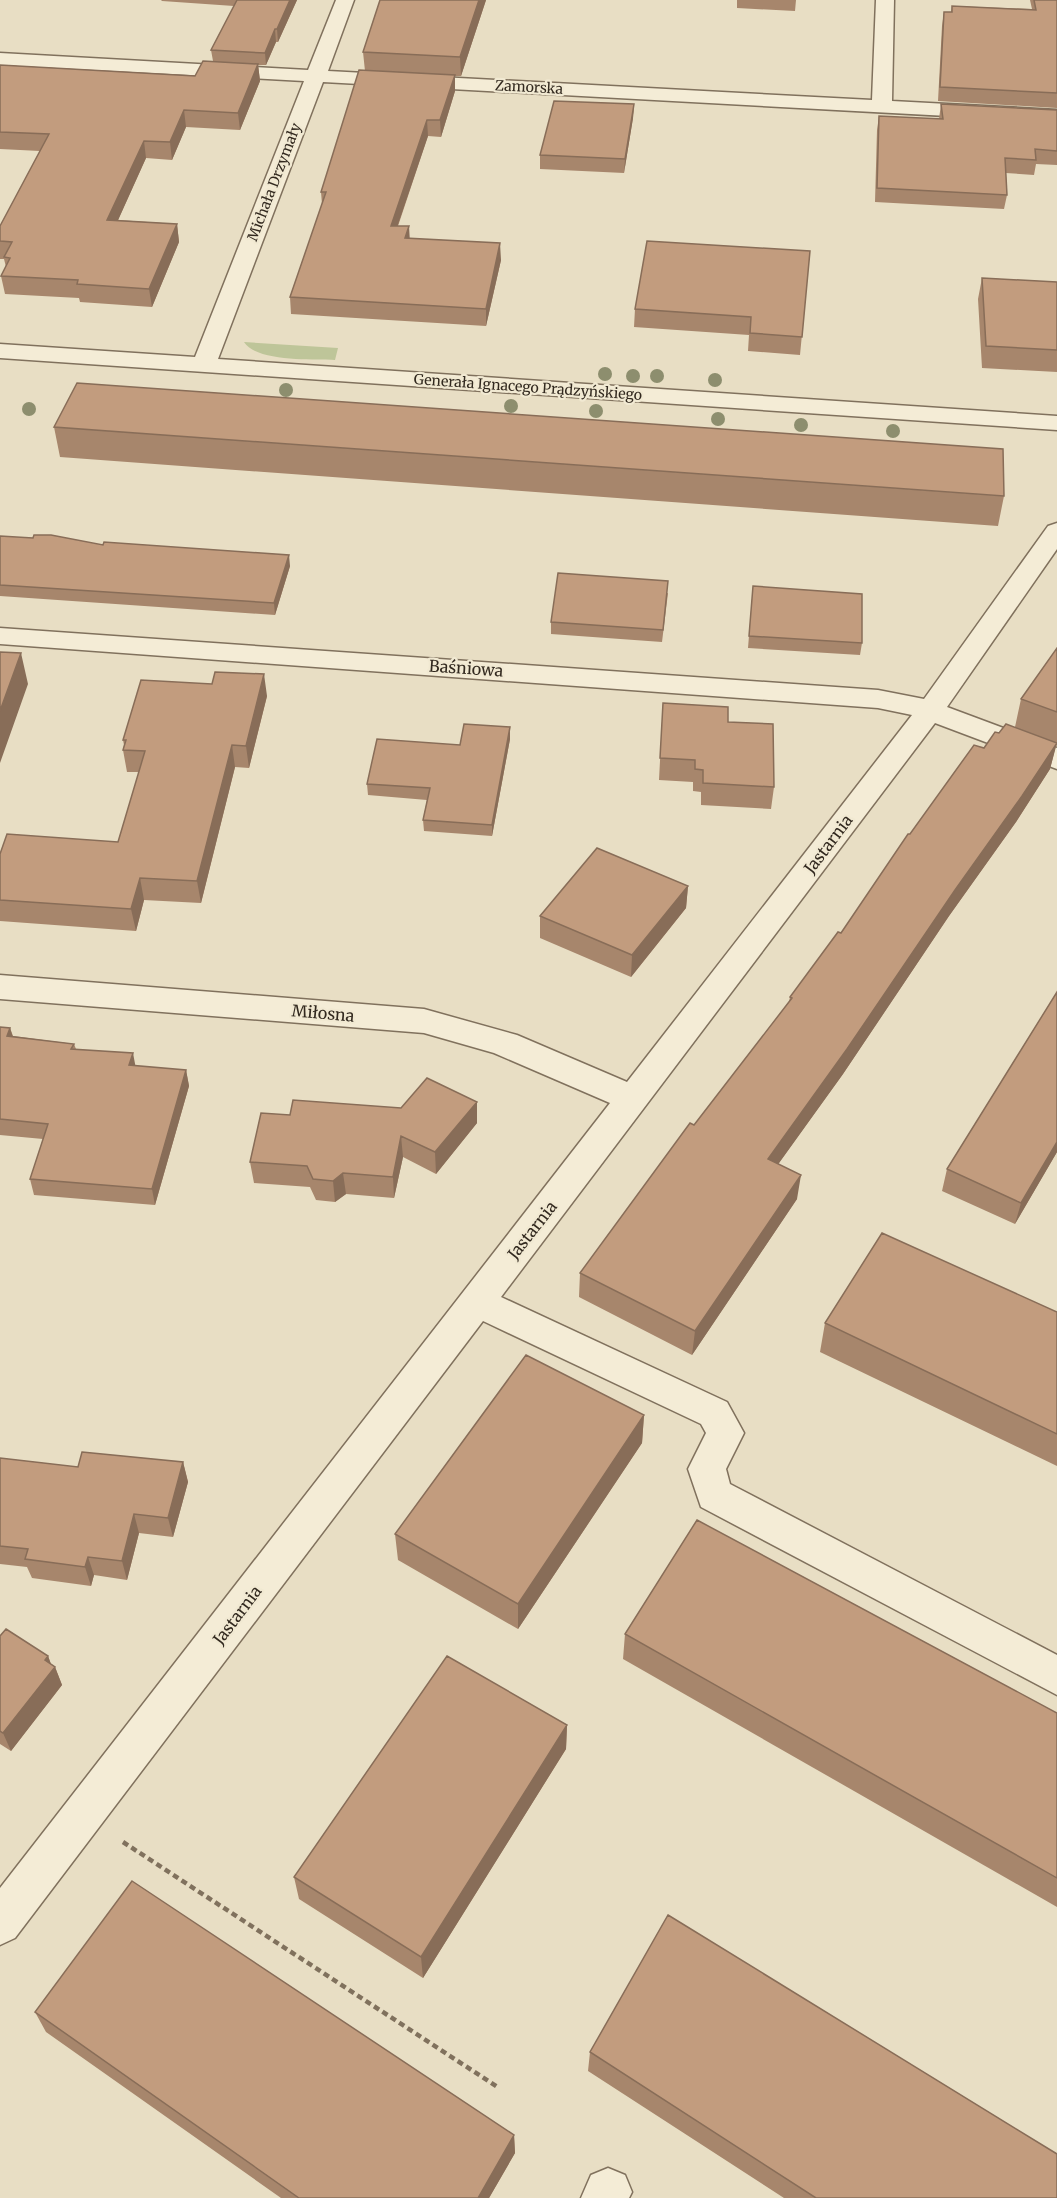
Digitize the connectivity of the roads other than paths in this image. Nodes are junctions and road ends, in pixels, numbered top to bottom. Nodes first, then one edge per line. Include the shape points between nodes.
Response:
1 (345, 0) edge
2 (885, 0) edge
3 (0, 59) edge
4 (314, 76) junction
5 (882, 106) junction
6 (1057, 116) edge
7 (0, 351) edge
8 (204, 365) junction
9 (1057, 423) edge
10 (1057, 531) edge
11 (0, 636) edge
12 (930, 711) junction
13 (1057, 759) edge
14 (0, 987) edge
15 (633, 1099) junction
16 (477, 1302) junction
17 (1057, 1676) edge
18 (0, 1923) edge

1 - 4 street, Michała Drzymały
2 - 5 street
3 - 4 street, Zamorska
4 - 5 street, Zamorska
4 - 8 street, Michała Drzymały
5 - 6 street, Zamorska
7 - 8 street, Generała Ignacego Prądzyńskiego
8 - 9 street, Generała Ignacego Prądzyńskiego
10 - 12 street, Jastarnia
11 - 12 street, Baśniowa via 878,699
12 - 13 street, Baśniowa
12 - 15 street, Jastarnia
14 - 15 street, Miłosna via 424,1021 468,1030 518,1047
15 - 16 street, Jastarnia
16 - 17 street via 714,1413 725,1433 707,1469 714,1495
16 - 18 street, Jastarnia

